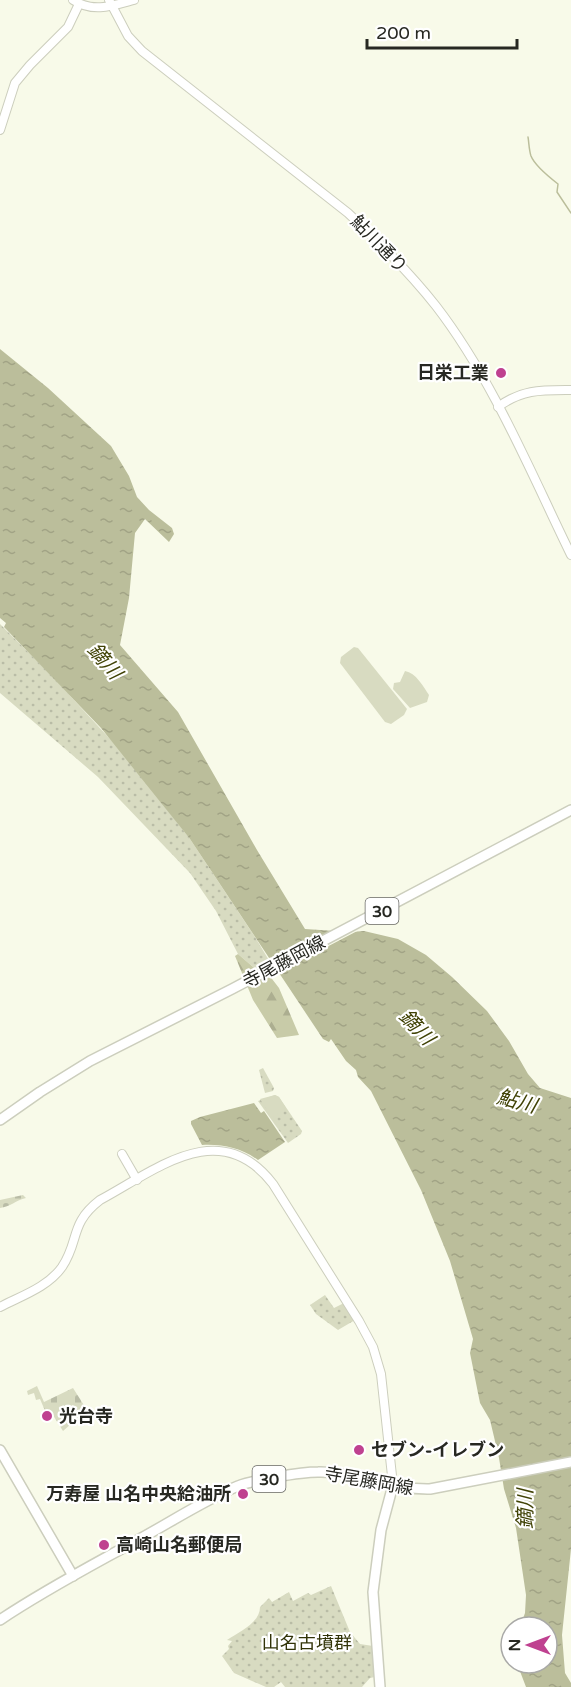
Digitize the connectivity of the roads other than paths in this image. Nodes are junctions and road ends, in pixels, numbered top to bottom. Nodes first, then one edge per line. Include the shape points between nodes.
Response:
1 (134, 0) edge
2 (76, 2) edge
3 (110, 3) edge
4 (0, 130) edge
5 (571, 390) edge
6 (498, 407) junction
7 (571, 555) edge
8 (571, 810) edge
9 (0, 1120) edge
10 (123, 1154) dead end
11 (137, 1180) junction
12 (0, 1307) edge
13 (0, 1450) edge
14 (571, 1462) edge
15 (393, 1485) junction
16 (73, 1576) junction
17 (0, 1620) edge
18 (380, 1687) edge

1 - 3 street
2 - 3 street via 98,9
2 - 4 street via 68,27 15,84
3 - 6 street, 鮎川通り via 128,36 142,51 375,238 436,306
5 - 6 street via 531,391
6 - 7 street, 鮎川通り
8 - 9 main road, 寺尾藤岡線 / 30 via 90,1061
10 - 11 street
11 - 12 street via 87,1209 54,1277
11 - 15 street via 186,1154 211,1150 240,1156 267,1176 373,1347 381,1374
13 - 16 main road
14 - 15 main road, 寺尾藤岡線 / 30 via 430,1489
15 - 16 main road, 寺尾藤岡線 / 30 via 343,1473 316,1472 238,1486
15 - 18 main road via 381,1530 373,1592
16 - 17 main road, 寺尾藤岡線 / 30

